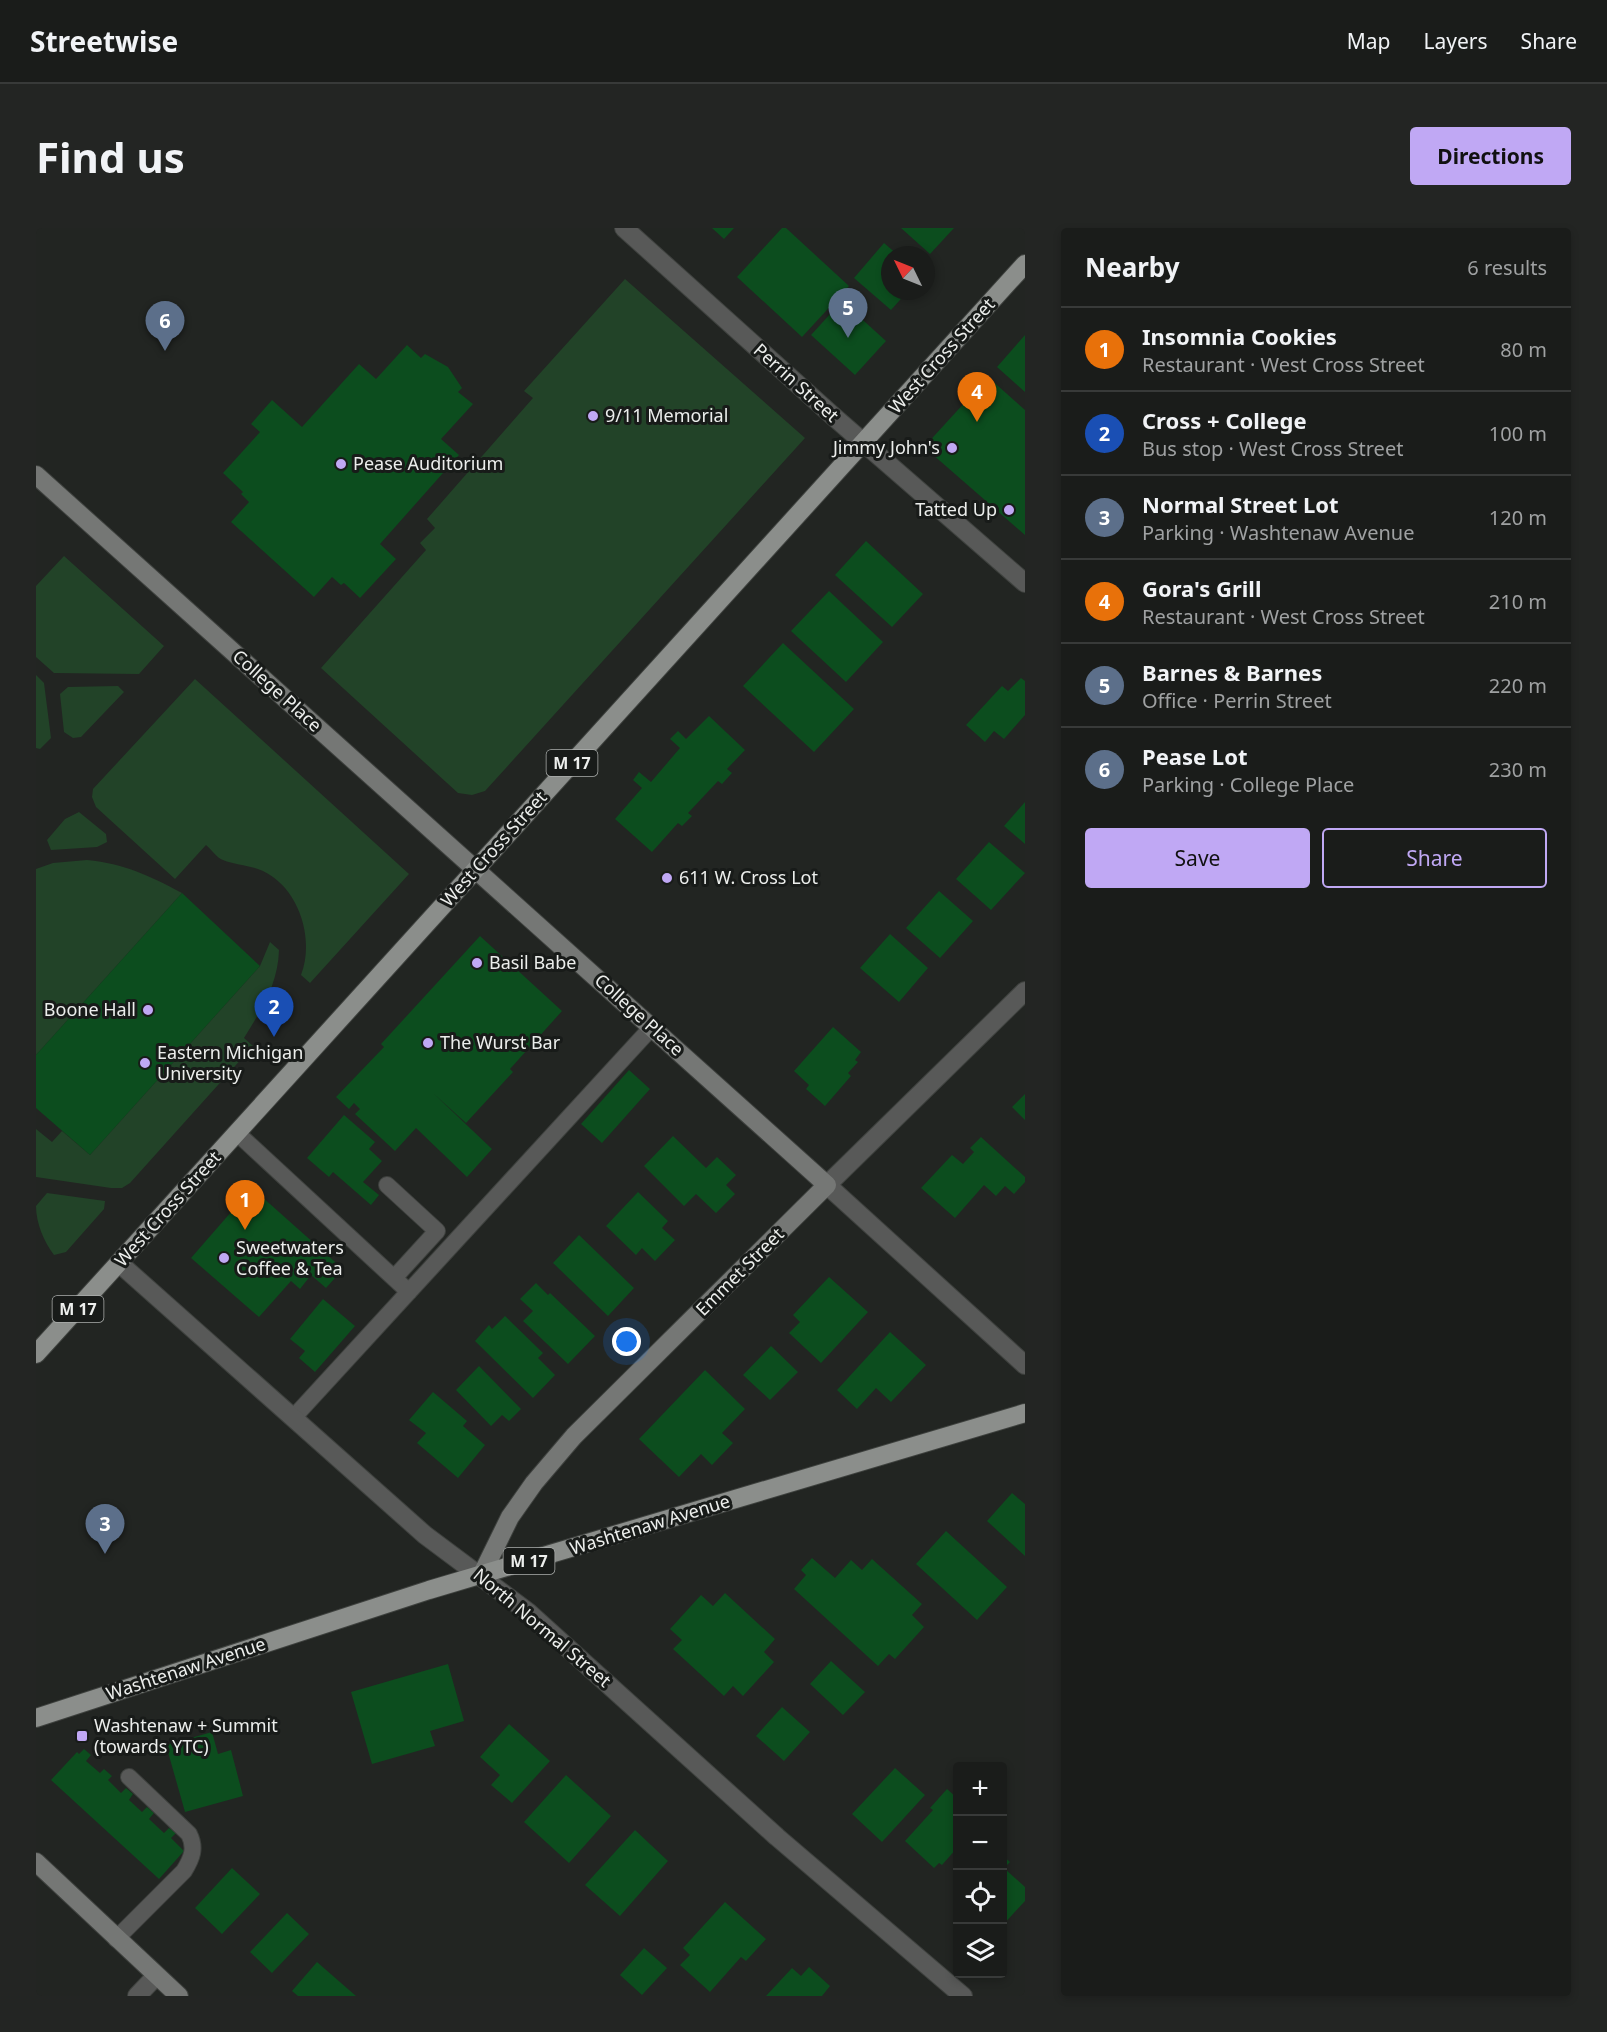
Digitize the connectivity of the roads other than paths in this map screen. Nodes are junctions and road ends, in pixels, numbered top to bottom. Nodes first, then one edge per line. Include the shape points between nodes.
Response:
1 (624, 228) edge
2 (1025, 264) edge
3 (864, 443) junction
4 (36, 475) edge
5 (1025, 583) edge
6 (476, 870) junction
7 (1025, 991) edge
8 (652, 1027) junction
9 (237, 1133) junction
10 (387, 1185) dead end
11 (827, 1185) junction
12 (119, 1263) junction
13 (394, 1278) junction
14 (409, 1292) junction
15 (36, 1354) edge
16 (1025, 1365) edge
17 (1025, 1413) edge
18 (293, 1418) junction
19 (481, 1575) junction
20 (36, 1718) edge
21 (129, 1777) dead end
22 (36, 1862) edge
23 (117, 1939) junction
24 (156, 1976) junction
25 (137, 1996) edge
26 (179, 1996) edge
27 (963, 1996) edge

1 - 3 street, Perrin Street
2 - 3 main road, West Cross Street / M 17
3 - 5 street, Perrin Street
3 - 6 main road, West Cross Street / M 17
4 - 6 street, College Place
6 - 8 street, College Place
6 - 9 main road, West Cross Street / M 17
7 - 11 street, Emmet Street
8 - 11 street, College Place
8 - 14 lane
9 - 12 main road, West Cross Street / M 17
9 - 13 lane
10 - 13 lane via 437,1231
11 - 16 street, College Place
11 - 19 street, Emmet Street via 573,1436 510,1517
12 - 15 main road, West Cross Street / M 17
12 - 18 street, North Normal Street
13 - 14 lane
14 - 18 lane
17 - 19 main road, Washtenaw Avenue / M 17
18 - 19 street, North Normal Street via 424,1535
19 - 20 main road, Washtenaw Avenue / M 17
19 - 27 street, North Normal Street via 528,1612 777,1837
21 - 23 lane via 189,1834 194,1844 184,1871
22 - 23 street
23 - 24 street
24 - 25 street
24 - 26 street

